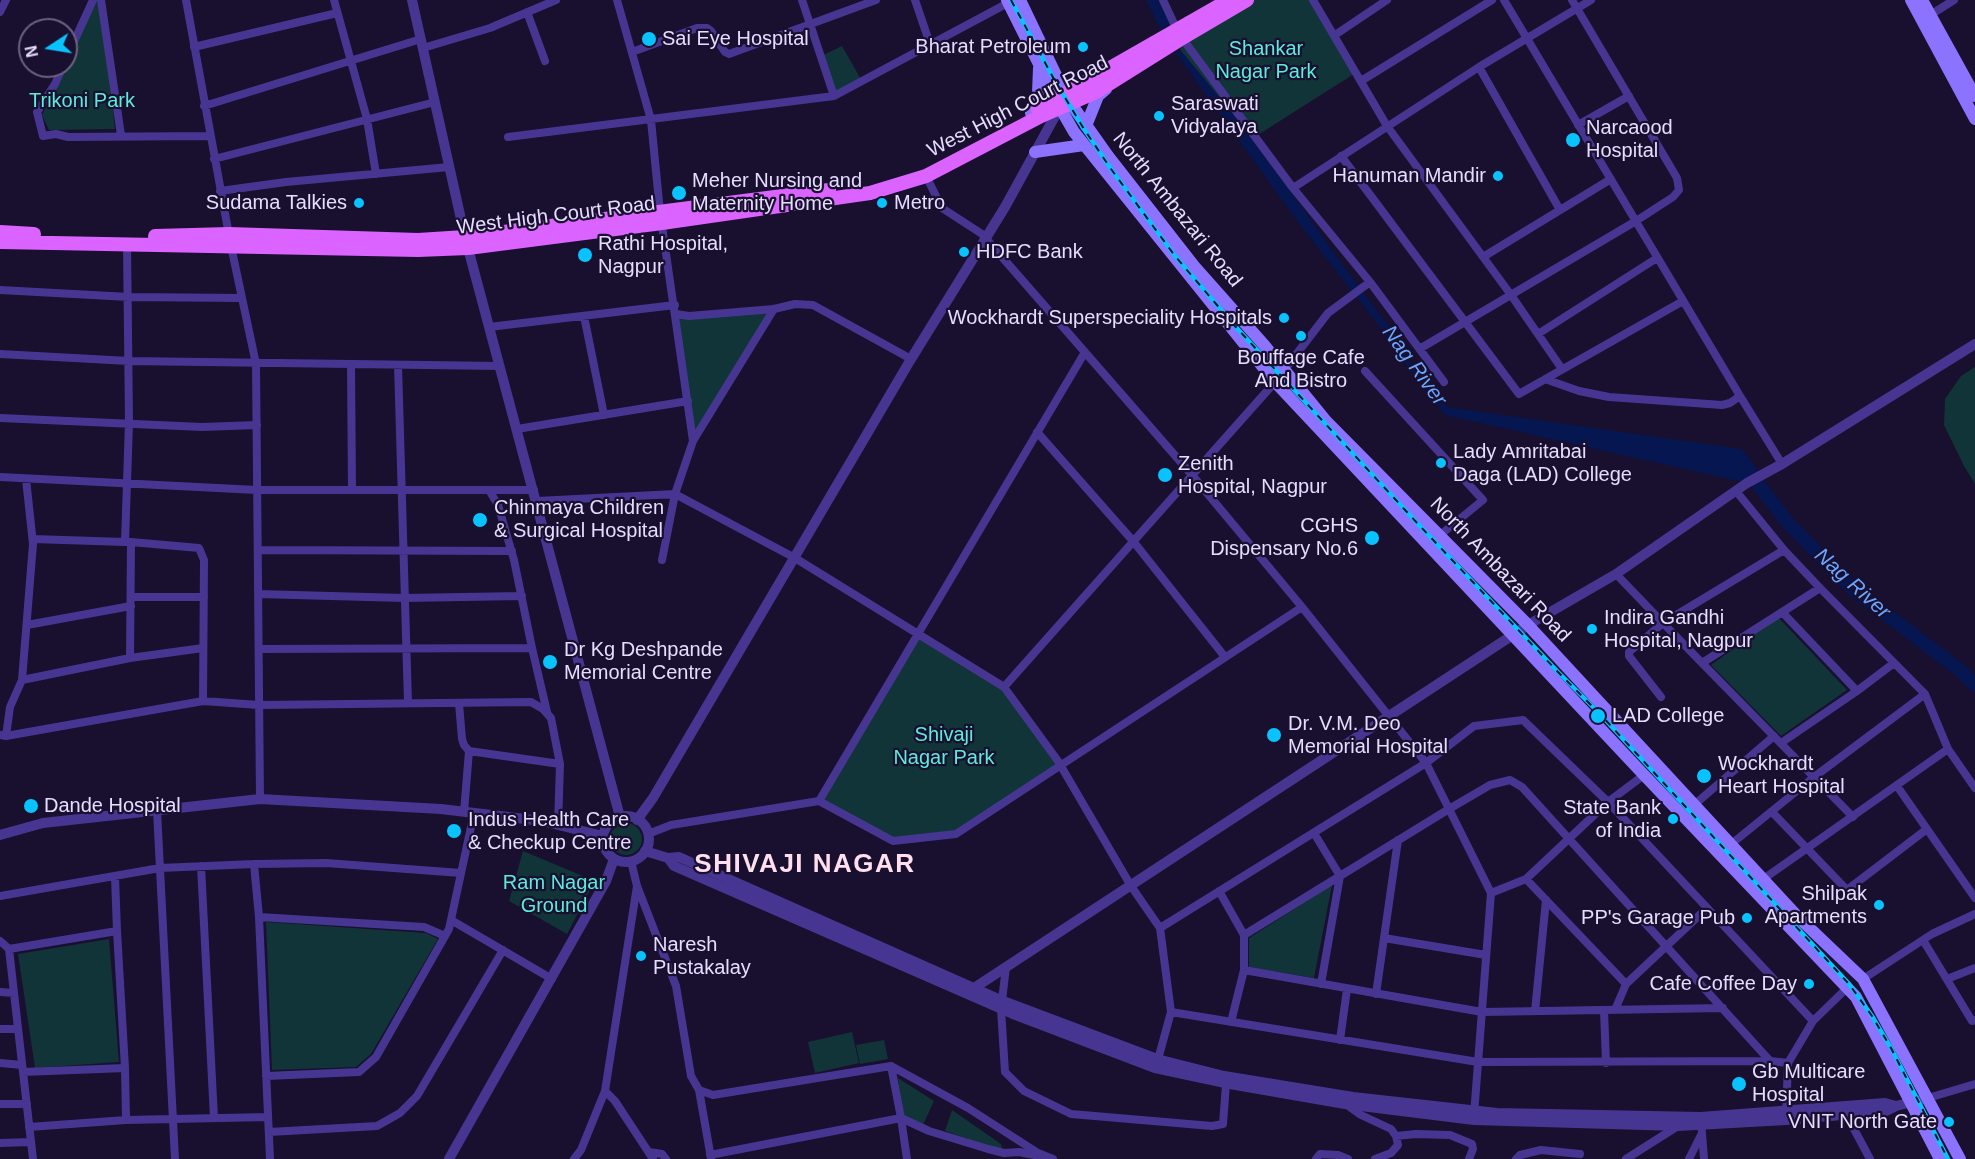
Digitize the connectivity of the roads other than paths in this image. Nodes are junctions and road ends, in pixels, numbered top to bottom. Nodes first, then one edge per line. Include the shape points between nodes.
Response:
1 (6, 0) edge
2 (93, 0) edge
3 (101, 0) edge
4 (188, 0) edge
5 (334, 0) edge
6 (412, 0) edge
7 (556, 0) edge
8 (617, 0) edge
9 (802, 0) edge
10 (876, 0) edge
11 (915, 0) edge
12 (1163, 0) edge
13 (1228, 0) edge
14 (1247, 0) edge
15 (1313, 0) edge
16 (1387, 0) edge
17 (1492, 0) edge
18 (1504, 0) edge
19 (1572, 0) edge
20 (1591, 0) edge
21 (1911, 0) edge
22 (1922, 0) edge
23 (1954, 0) edge
24 (1012, 1) edge
25 (1577, 8) junction
26 (0, 12) edge
27 (527, 12) junction
28 (337, 14) junction
29 (1926, 18) junction
30 (810, 23) junction
31 (78, 33) edge
32 (1180, 34) junction
33 (1335, 34) junction
34 (1527, 39) junction
35 (422, 44) junction
36 (930, 44) junction
37 (194, 47) junction
38 (632, 52) junction
39 (350, 61) junction
40 (545, 61) dead end
41 (1039, 64) junction
42 (1479, 67) junction
43 (58, 78) edge
44 (1361, 81) junction
45 (1114, 82) junction
46 (834, 96) junction
47 (1629, 96) junction
48 (1975, 96) edge
49 (435, 102) junction
50 (1059, 103) junction
51 (204, 106) junction
52 (1031, 113) junction
53 (367, 119) junction
54 (1975, 119) edge
55 (651, 120) junction
56 (1578, 125) junction
57 (1086, 126) junction
58 (1387, 126) junction
59 (121, 135) junction
60 (210, 136) junction
61 (508, 137) dead end
62 (1084, 145) junction
63 (1035, 152) junction
64 (1341, 156) junction
65 (214, 159) junction
66 (449, 167) junction
67 (376, 174) junction
68 (926, 176) junction
69 (1611, 179) junction
70 (1293, 188) junction
71 (220, 191) junction
72 (1560, 210) junction
73 (661, 218) junction
74 (1636, 221) junction
75 (0, 232) edge
76 (985, 237) junction
77 (230, 240) junction
78 (0, 242) edge
79 (466, 242) junction
80 (127, 244) junction
81 (1483, 257) junction
82 (1657, 258) junction
83 (1369, 282) junction
84 (0, 290) edge
85 (1511, 295) junction
86 (129, 297) junction
87 (241, 298) junction
88 (1683, 301) junction
89 (774, 309) junction
90 (675, 310) junction
91 (584, 316) junction
92 (1464, 323) junction
93 (489, 327) junction
94 (1538, 334) junction
95 (1975, 344) edge
96 (1421, 348) junction
97 (1084, 352) junction
98 (0, 354) edge
99 (911, 359) junction
100 (129, 361) junction
101 (256, 363) junction
102 (351, 364) junction
103 (398, 364) junction
104 (500, 366) junction
105 (1284, 368) junction
106 (1562, 369) junction
107 (1365, 371) dead end
108 (1545, 379) junction
109 (1275, 382) junction
110 (1444, 382) dead end
111 (1740, 396) junction
112 (688, 400) junction
113 (604, 415) junction
114 (0, 418) edge
115 (129, 423) junction
116 (257, 425) junction
117 (517, 429) junction
118 (1037, 432) junction
119 (693, 441) junction
120 (1782, 464) junction
121 (1191, 475) junction
122 (0, 477) edge
123 (26, 479) junction
124 (128, 483) junction
125 (257, 490) junction
126 (352, 490) junction
127 (401, 490) junction
128 (489, 490) junction
129 (1736, 491) junction
130 (675, 494) junction
131 (536, 496) junction
132 (1440, 536) junction
133 (33, 539) junction
134 (1133, 541) junction
135 (128, 542) junction
136 (258, 550) junction
137 (403, 550) junction
138 (1784, 550) junction
139 (512, 551) junction
140 (795, 558) junction
141 (662, 560) dead end
142 (1616, 573) junction
143 (1820, 588) junction
144 (258, 594) junction
145 (522, 596) junction
146 (204, 597) junction
147 (404, 598) junction
148 (131, 602) junction
149 (1302, 607) junction
150 (1783, 613) junction
151 (1663, 623) junction
152 (27, 625) junction
153 (1528, 626) junction
154 (918, 634) junction
155 (1513, 636) junction
156 (203, 648) junction
157 (406, 648) junction
158 (532, 648) junction
159 (258, 649) junction
160 (1225, 657) junction
161 (130, 658) junction
162 (1702, 663) junction
163 (1894, 663) junction
164 (22, 680) junction
165 (1004, 687) junction
166 (1857, 691) junction
167 (1925, 694) junction
168 (1662, 697) dead end
169 (203, 701) junction
170 (408, 703) junction
171 (459, 703) junction
172 (259, 705) junction
173 (547, 714) junction
174 (1389, 717) junction
175 (3, 736) edge
176 (1777, 739) junction
177 (1948, 749) junction
178 (469, 751) junction
179 (1426, 763) junction
180 (560, 764) junction
181 (1060, 766) junction
182 (1644, 776) junction
183 (1814, 777) junction
184 (1897, 786) junction
185 (1975, 788) edge
186 (260, 799) junction
187 (819, 801) junction
188 (1608, 802) junction
189 (1694, 805) junction
190 (1449, 809) junction
191 (157, 811) junction
192 (1772, 812) junction
193 (469, 813) junction
194 (620, 817) junction
195 (1853, 817) junction
196 (637, 820) junction
197 (558, 825) junction
198 (1927, 829) junction
199 (1314, 833) junction
200 (648, 834) junction
201 (0, 835) edge
202 (603, 836) junction
203 (1568, 839) junction
204 (1398, 840) junction
205 (1730, 845) junction
206 (1806, 850) junction
207 (645, 851) junction
208 (614, 859) junction
209 (631, 861) junction
210 (255, 864) junction
211 (201, 866) junction
212 (160, 868) junction
213 (461, 873) junction
214 (1340, 876) junction
215 (115, 877) junction
216 (1526, 879) junction
217 (1757, 883) junction
218 (637, 886) junction
219 (1131, 886) junction
220 (1219, 891) junction
221 (1491, 893) junction
222 (0, 896) edge
223 (1975, 898) edge
224 (1546, 900) junction
225 (1707, 908) junction
226 (1975, 914) edge
227 (259, 917) junction
228 (451, 920) junction
229 (1160, 928) junction
230 (117, 931) junction
231 (1244, 935) junction
232 (445, 936) junction
233 (1384, 938) junction
234 (1923, 940) junction
235 (0, 941) edge
236 (1666, 945) junction
237 (9, 949) junction
238 (502, 950) junction
239 (1486, 955) junction
240 (1006, 967) junction
241 (1975, 968) edge
242 (1244, 970) junction
243 (552, 979) junction
244 (1863, 979) junction
245 (1947, 979) junction
246 (1321, 984) junction
247 (1626, 984) junction
248 (1848, 987) junction
249 (1347, 989) junction
250 (970, 991) junction
251 (0, 992) edge
252 (14, 993) junction
253 (1376, 993) junction
254 (1002, 1005) junction
255 (1723, 1008) junction
256 (1604, 1010) junction
257 (1615, 1010) junction
258 (1535, 1011) junction
259 (1171, 1012) junction
260 (1482, 1012) junction
261 (1975, 1020) edge
262 (1813, 1021) junction
263 (1231, 1022) junction
264 (0, 1029) edge
265 (18, 1029) junction
266 (1340, 1040) junction
267 (1770, 1061) junction
268 (1478, 1062) junction
269 (0, 1063) edge
270 (1606, 1063) junction
271 (1788, 1063) junction
272 (1156, 1064) junction
273 (891, 1065) junction
274 (22, 1068) junction
275 (124, 1068) junction
276 (266, 1076) junction
277 (1226, 1084) junction
278 (1975, 1084) edge
279 (605, 1090) junction
280 (699, 1090) junction
281 (1928, 1098) junction
282 (1911, 1102) junction
283 (0, 1104) edge
284 (27, 1104) junction
285 (1345, 1104) junction
286 (1896, 1106) junction
287 (1846, 1114) junction
288 (1474, 1116) junction
289 (1786, 1116) junction
290 (268, 1117) junction
291 (214, 1118) junction
292 (901, 1118) junction
293 (173, 1119) junction
294 (126, 1120) junction
295 (1678, 1126) junction
296 (1701, 1126) junction
297 (29, 1127) junction
298 (269, 1132) junction
299 (1396, 1136) junction
300 (31, 1142) junction
301 (0, 1143) edge
302 (581, 1150) junction
303 (1580, 1154) dead end
304 (651, 1155) edge
305 (710, 1157) edge
306 (33, 1159) edge
307 (175, 1159) edge
308 (270, 1159) edge
309 (449, 1159) edge
310 (574, 1159) edge
311 (587, 1159) edge
312 (666, 1159) edge
313 (907, 1159) edge
314 (1053, 1159) edge
315 (1316, 1159) edge
316 (1348, 1159) edge
317 (1375, 1159) edge
318 (1469, 1159) edge
319 (1516, 1159) edge
320 (1626, 1159) edge
321 (1689, 1159) edge
322 (1704, 1159) edge
323 (1870, 1159) edge
324 (1940, 1159) edge
325 (1960, 1159) edge

1 - 26 street
2 - 31 street
3 - 59 street
4 - 37 street
5 - 28 street
6 - 35 street
7 - 27 street
8 - 38 street
9 - 30 street
10 - 30 street
11 - 36 street
12 - 32 street
13 - 32 main road, West High Court Road
14 - 32 main road, West High Court Road
15 - 33 street
16 - 33 street
17 - 44 street
18 - 34 street
19 - 25 street
20 - 25 street
21 - 29 main road
22 - 29 main road
23 - 29 street
24 - 36 street
24 - 41 main road, North Ambazari Road
24 - 50 main road, North Ambazari Road
25 - 34 street
25 - 47 street
27 - 35 street via 490,28
27 - 40 street
28 - 37 street
28 - 39 street
29 - 48 main road
29 - 54 main road
30 - 38 street via 729,54 707,28 697,28
30 - 46 street
32 - 45 main road, West High Court Road
32 - 50 main road, West High Court Road
32 - 70 street
33 - 44 street
34 - 42 street
34 - 56 street
35 - 39 street
35 - 49 street
36 - 46 street
37 - 51 street
38 - 55 street
39 - 51 street
39 - 53 street
41 - 50 main road, North Ambazari Road
41 - 52 main road via 1038,93
42 - 58 street
42 - 72 street
43 - 59 street via 37,112 43,136
44 - 58 street
45 - 50 main road, West High Court Road via 1096,93
45 - 57 main road via 1098,96
46 - 55 street
47 - 56 street
47 - 74 street via 1677,178 1679,190
49 - 53 street
49 - 66 street
50 - 52 main road, West High Court Road
50 - 57 main road, North Ambazari Road
50 - 62 main road, North Ambazari Road
50 - 63 street
50 - 68 main road, West High Court Road
51 - 60 street
52 - 73 main road, West High Court Road via 923,169 867,185
53 - 65 street
53 - 67 street
55 - 61 street
55 - 73 street
56 - 69 street
57 - 105 main road, North Ambazari Road via 1194,266
58 - 64 street
58 - 81 street
59 - 60 street
60 - 65 street
62 - 63 main road
62 - 109 main road, North Ambazari Road
63 - 76 street
64 - 70 street
64 - 92 street
65 - 71 street
66 - 67 street
66 - 79 street
67 - 71 street
68 - 73 main road, West High Court Road via 870,193
68 - 76 street via 942,208
69 - 72 street
69 - 74 street
70 - 83 street
71 - 77 street
72 - 81 street
73 - 79 main road, West High Court Road
73 - 90 street
74 - 82 street
74 - 85 street
75 - 77 main road, West High Court Road
76 - 97 street
76 - 99 street
77 - 79 main road, West High Court Road via 418,250
77 - 80 main road, West High Court Road
77 - 87 street
78 - 80 main road, West High Court Road
79 - 93 street
80 - 86 street
81 - 85 street
82 - 88 street
82 - 94 street
83 - 96 street
83 - 105 street via 1328,313
84 - 86 street
85 - 92 street
85 - 94 street
86 - 87 street
86 - 100 street
87 - 101 street
88 - 106 street
88 - 111 street
89 - 90 street via 689,316
89 - 99 street via 813,305
89 - 119 street
90 - 91 street
90 - 112 street
91 - 93 street
91 - 113 street
92 - 96 street
92 - 108 street via 1519,393
93 - 104 street
94 - 106 street
95 - 120 street
96 - 110 street
97 - 118 street
97 - 121 street
98 - 100 street
99 - 140 street
100 - 101 street
100 - 115 street
101 - 102 street
101 - 116 street
102 - 103 street
102 - 126 street
103 - 104 street
103 - 127 street
104 - 117 street
105 - 109 street
105 - 132 main road, North Ambazari Road via 1326,421
106 - 108 street
107 - 132 street via 1483,500
108 - 111 street via 1609,397 1722,405
109 - 121 street
109 - 155 main road, North Ambazari Road
111 - 120 street
112 - 113 street
112 - 119 street
113 - 117 street
114 - 115 street
115 - 116 street
115 - 124 street
116 - 125 street
117 - 131 street
118 - 134 street
118 - 154 street
119 - 130 street
120 - 129 street
121 - 134 street
121 - 149 street
122 - 123 street
123 - 124 street
123 - 133 street
124 - 125 street
124 - 135 street
125 - 126 street
125 - 136 street
126 - 127 street
127 - 128 street
127 - 137 street
128 - 131 street
128 - 139 street via 498,505
129 - 138 street
129 - 142 street
130 - 131 street
130 - 140 street
130 - 141 street
131 - 194 street
132 - 153 main road, North Ambazari Road
133 - 135 street
133 - 152 street
134 - 160 street
134 - 165 street
135 - 146 street via 199,548 204,560
135 - 148 street
136 - 137 street
136 - 144 street
137 - 139 street
137 - 147 street
138 - 143 street
138 - 151 street
139 - 145 street
140 - 154 street
140 - 196 street
142 - 151 street
142 - 153 street
143 - 150 street
143 - 163 street
144 - 147 street
144 - 159 street
145 - 147 street
145 - 158 street
146 - 148 street
146 - 156 street
147 - 157 street
148 - 152 street
148 - 161 street
149 - 160 street
149 - 174 street
150 - 162 street
150 - 166 street
151 - 162 street
151 - 168 street via 1629,652
152 - 164 street
153 - 155 street
153 - 189 main road, North Ambazari Road
154 - 165 street
154 - 187 street
155 - 174 street
155 - 182 main road, North Ambazari Road
156 - 161 street
156 - 169 street
157 - 158 street
157 - 159 street
157 - 170 street
158 - 173 street
159 - 172 street
160 - 181 street
161 - 164 street
162 - 176 street
163 - 166 street
163 - 167 street
164 - 175 street
165 - 181 street
166 - 176 street
167 - 177 street
167 - 183 street
169 - 172 street
169 - 175 street
170 - 171 street
170 - 172 street
171 - 173 street via 531,702
171 - 178 street via 462,739
172 - 186 street
173 - 180 street
174 - 179 street
174 - 219 street
176 - 183 street
176 - 189 street
177 - 184 street
177 - 185 street
178 - 180 street
178 - 193 street
179 - 188 street via 1474,726 1523,720
179 - 190 street
179 - 199 street
180 - 197 street
181 - 187 street via 956,834 893,841
181 - 219 street
182 - 188 street
182 - 217 main road, North Ambazari Road
183 - 192 street
183 - 195 street
184 - 195 street
184 - 198 street
186 - 191 street
186 - 193 street
187 - 200 street via 671,825
188 - 203 street
188 - 225 street
189 - 205 main road, North Ambazari Road
190 - 203 street via 1490,785 1510,780 1522,787
190 - 204 street
190 - 221 street
191 - 201 street via 43,823
191 - 212 street
192 - 205 street
192 - 206 street
193 - 197 street
193 - 213 street
194 - 196 street
194 - 202 street via 609,824
195 - 206 street
196 - 200 street
197 - 202 street
198 - 206 street via 1847,890
198 - 223 street
199 - 214 street
199 - 220 street
200 - 207 street
202 - 208 street via 605,849
203 - 216 street
203 - 236 street
204 - 214 street
204 - 233 street
205 - 217 main road, North Ambazari Road
206 - 217 street
207 - 209 street
207 - 250 street
208 - 209 street
208 - 243 street
209 - 218 street
210 - 211 street
210 - 213 street via 327,863
210 - 227 street
211 - 212 street
211 - 291 street
212 - 215 street
212 - 293 street
213 - 228 street
214 - 231 street
214 - 246 street
215 - 222 street
215 - 230 street
216 - 221 street
216 - 224 street
217 - 244 main road, North Ambazari Road
217 - 248 main road, North Ambazari Road
218 - 279 street
218 - 280 street via 676,986 691,1076
219 - 229 street
219 - 240 street
220 - 229 street
220 - 231 street
221 - 239 street
224 - 247 street
224 - 258 street
225 - 236 street
225 - 262 street
226 - 234 street
227 - 232 street via 424,927
227 - 276 street
228 - 232 street
228 - 238 street
229 - 259 street
230 - 237 street
230 - 275 street
231 - 242 street
232 - 276 street via 376,1057 359,1072
233 - 239 street
233 - 253 street
234 - 244 street
234 - 245 street
235 - 237 street
236 - 247 street
236 - 255 street
237 - 252 street
238 - 243 street
238 - 298 street via 417,1096 400,1113 377,1126
239 - 260 street
240 - 250 street
240 - 254 street
241 - 245 street
242 - 246 street
242 - 263 street
243 - 309 street
244 - 281 main road, North Ambazari Road
245 - 261 street via 1972,1021
246 - 249 street
247 - 257 street
248 - 262 street
248 - 282 main road, North Ambazari Road via 1861,1003
249 - 253 street
249 - 266 street
250 - 254 street
251 - 252 street
252 - 265 street
253 - 260 street
254 - 272 street
254 - 277 street via 1005,1072 1024,1091 1071,1114 1212,1126 1222,1124
255 - 257 street
255 - 267 street
256 - 257 street
256 - 258 street
256 - 270 street
258 - 260 street
259 - 263 street
259 - 272 street
260 - 268 street
262 - 271 street
263 - 266 street
264 - 265 street
265 - 274 street
266 - 268 street
267 - 270 street
267 - 271 street
268 - 270 street
268 - 288 street
269 - 274 street
271 - 289 street
272 - 277 street
272 - 288 street
273 - 280 street via 713,1095
273 - 292 street
273 - 314 street
274 - 275 street
274 - 284 street
275 - 294 street
276 - 290 street
277 - 285 street
278 - 281 street
279 - 302 street
279 - 304 street
280 - 305 street
281 - 282 street
281 - 325 main road, North Ambazari Road via 1946,1123
282 - 286 street
282 - 324 main road, North Ambazari Road
283 - 284 street
284 - 297 street
285 - 288 street
285 - 299 street via 1391,1129
286 - 287 street via 1886,1111
286 - 289 street via 1885,1103
287 - 289 street
287 - 323 street
288 - 295 street
288 - 296 street
289 - 296 street
290 - 291 street
290 - 298 street
291 - 293 street
292 - 305 street
292 - 313 street
292 - 314 street via 988,1149
293 - 294 street
293 - 307 street
294 - 297 street
295 - 296 street
295 - 320 street
296 - 321 street
296 - 322 street
297 - 300 street
298 - 308 street
299 - 317 street via 1398,1144 1391,1153
299 - 318 street via 1450,1135 1472,1144
300 - 301 street
300 - 306 street
302 - 310 street
302 - 311 street
303 - 319 street via 1541,1150
304 - 312 street via 662,1154
315 - 316 street via 1320,1154

